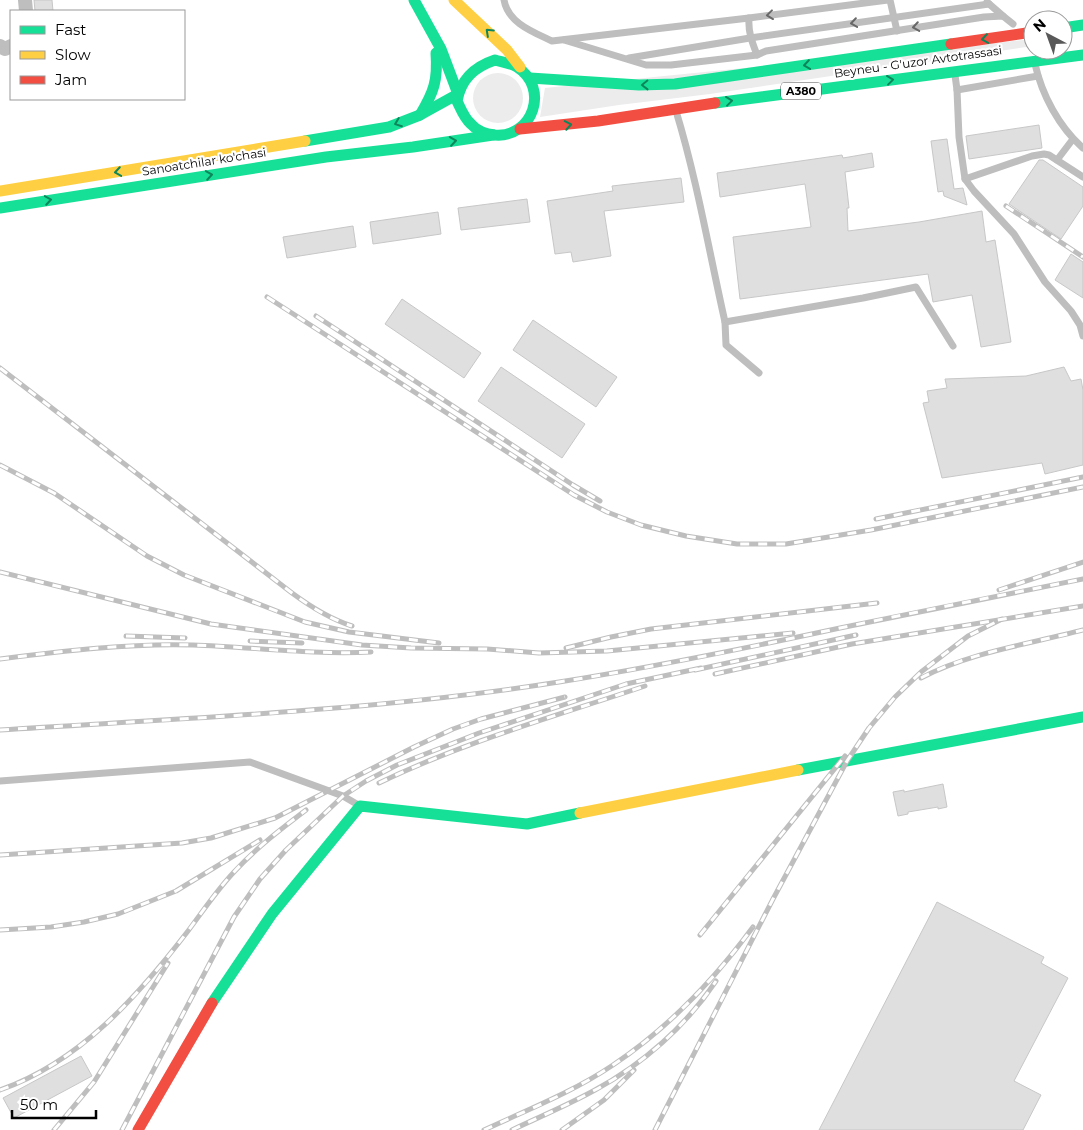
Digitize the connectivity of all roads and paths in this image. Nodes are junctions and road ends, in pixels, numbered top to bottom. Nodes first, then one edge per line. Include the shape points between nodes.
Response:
1 (414, 0) edge
2 (454, 0) edge
3 (504, 0) edge
4 (889, 0) edge
5 (987, 2) edge
6 (1003, 16) junction
7 (749, 18) junction
8 (893, 18) junction
9 (1014, 24) joint
10 (897, 30) junction
11 (1023, 30) edge
12 (433, 34) junction
13 (1023, 34) edge
14 (750, 38) junction
15 (564, 40) junction
16 (757, 55) junction
17 (1083, 55) edge
18 (626, 59) junction
19 (1034, 62) junction
20 (520, 67) junction
21 (954, 71) junction
22 (737, 75) junction
23 (1038, 76) junction
24 (530, 78) junction
25 (957, 90) junction
26 (458, 94) junction
27 (675, 108) junction
28 (420, 115) junction
29 (520, 129) junction
30 (493, 135) junction
31 (1073, 139) junction
32 (1083, 148) edge
33 (1057, 160) junction
34 (1083, 177) edge
35 (965, 178) junction
36 (0, 192) edge
37 (1, 208) edge
38 (725, 322) junction
39 (1083, 336) edge
40 (953, 346) dead end
41 (759, 373) dead end
42 (1083, 717) edge
43 (0, 781) edge
44 (360, 806) junction
45 (138, 1130) edge

1 - 12 main road
20 -> 2 main road via 507,50
3 - 15 lane via 505,10 526,29 552,41
4 -> 7 lane
4 - 8 lane
5 - 6 lane
5 - 8 lane
6 - 9 lane
6 -> 10 lane
7 - 14 lane
7 - 15 lane
8 - 10 lane
8 -> 14 lane
9 - 11 main road
10 - 16 lane
12 - 26 main road
12 - 28 main road via 438,71 434,93
13 -> 22 main road, Beyneu - G'uzor Avtotrassasi / A380
14 - 16 lane
14 - 18 lane
15 - 18 lane
16 - 18 lane via 671,65 646,65
16 - 22 main road
17 - 19 main road, Beyneu - G'uzor Avtotrassasi / A380
19 - 21 main road, Beyneu - G'uzor Avtotrassasi / A380
19 - 23 lane
20 - 24 main road
20 - 26 main road via 495,60 482,64 460,85
21 - 25 lane
27 -> 21 main road, Beyneu - G'uzor Avtotrassasi / A380
22 -> 24 main road, Beyneu - G'uzor Avtotrassasi / A380 via 675,84 639,85
23 - 25 lane
23 - 31 lane via 1040,86
24 - 29 main road via 535,106
25 - 35 lane
26 - 28 main road
26 - 30 main road via 457,101 469,123
29 -> 27 main road, Beyneu - G'uzor Avtotrassasi / A380 via 556,128
27 - 38 lane via 706,226
28 -> 36 main road via 389,127
29 - 30 main road
37 -> 30 main road, Sanoatchilar ko'chasi via 326,157
31 - 32 lane
31 - 33 lane
33 - 34 lane
33 - 35 lane via 1038,155
35 - 39 lane via 1014,234 1045,282 1071,311
36 - 37 main road
38 - 40 lane via 916,287
38 - 41 lane via 726,345
42 - 44 main road via 527,824
43 - 44 lane via 250,762 343,796
44 - 45 main road via 272,914 204,1015

